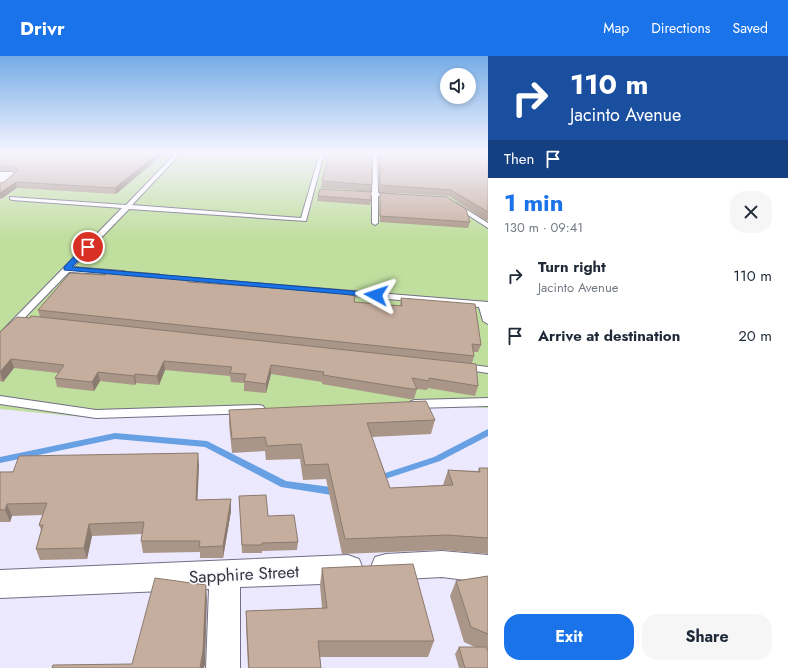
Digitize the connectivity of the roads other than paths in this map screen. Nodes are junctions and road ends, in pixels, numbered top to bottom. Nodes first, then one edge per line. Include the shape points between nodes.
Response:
1 (150, 182) edge
2 (314, 182) edge
3 (374, 182) edge
4 (312, 191) junction
5 (320, 191) edge
6 (351, 193) edge
7 (374, 194) junction
8 (404, 196) edge
9 (12, 198) dead end
10 (447, 199) edge
11 (126, 206) junction
12 (375, 223) dead end
13 (488, 226) edge
14 (66, 269) junction
15 (128, 274) edge
16 (151, 276) edge
17 (485, 305) edge
18 (18, 319) junction
19 (33, 321) edge
20 (488, 321) edge
21 (0, 338) edge
22 (457, 366) edge
23 (488, 370) edge
24 (0, 400) edge
25 (488, 402) edge
26 (400, 404) edge
27 (272, 408) edge
28 (488, 569) edge
29 (225, 575) junction
30 (0, 584) edge
31 (223, 668) edge

1 - 11 lane
2 - 4 lane
3 - 7 lane
4 - 5 lane
4 - 11 lane via 304,220
6 - 7 lane
7 - 8 lane
7 - 12 lane
9 - 11 lane
10 - 13 lane
11 - 14 lane
14 - 15 lane
14 - 18 lane
16 - 17 lane
17 - 20 lane
18 - 19 lane
18 - 21 lane
22 - 23 lane
24 - 27 lane via 96,414
25 - 26 lane
28 - 29 street, Sapphire Street via 442,564
29 - 30 street, Sapphire Street
29 - 31 street

